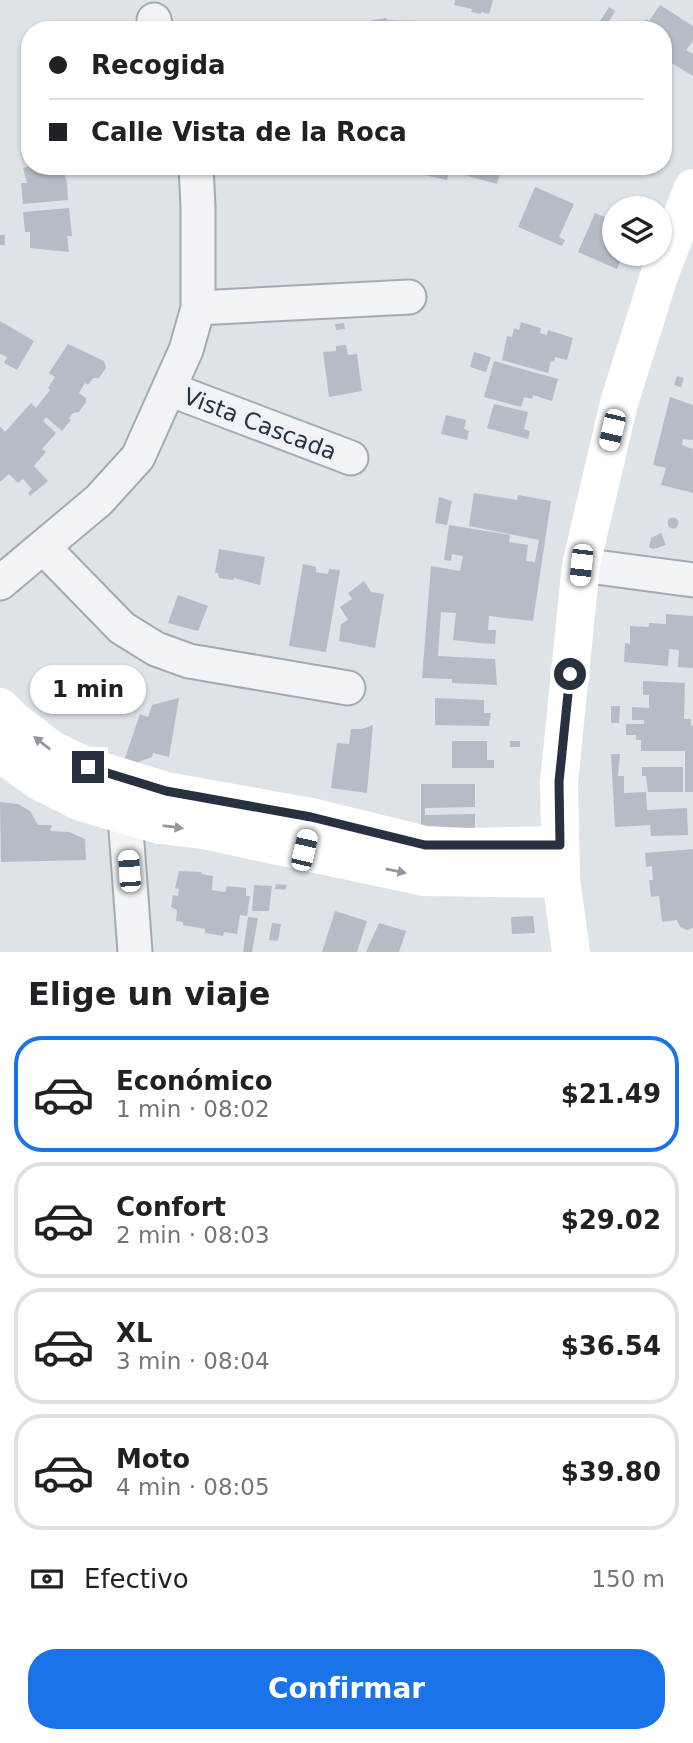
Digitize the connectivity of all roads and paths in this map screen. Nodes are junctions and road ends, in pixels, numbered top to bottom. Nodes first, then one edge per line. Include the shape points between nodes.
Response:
1 (196, 175) edge
2 (693, 188) edge
3 (409, 297) dead end
4 (198, 308) junction
5 (169, 389) junction
6 (351, 458) dead end
7 (44, 548) junction
8 (581, 565) junction
9 (693, 580) edge
10 (0, 583) edge
11 (348, 688) dead end
12 (0, 707) edge
13 (0, 753) edge
14 (126, 798) junction
15 (561, 862) junction
16 (135, 952) edge
17 (571, 952) edge

1 - 4 street
2 - 8 street via 660,273 619,403
3 - 4 street
4 - 5 street
5 - 6 street, Vista Cascada
5 - 7 street via 138,457 99,500
7 - 10 street
7 - 11 street via 122,628 156,649 189,661
8 - 9 street
8 - 15 street via 559,782
14 -> 12 street via 88,767 52,750
13 - 14 street via 39,781 80,802
14 - 15 street via 159,825 307,834 424,877
14 - 16 street
15 - 17 street

